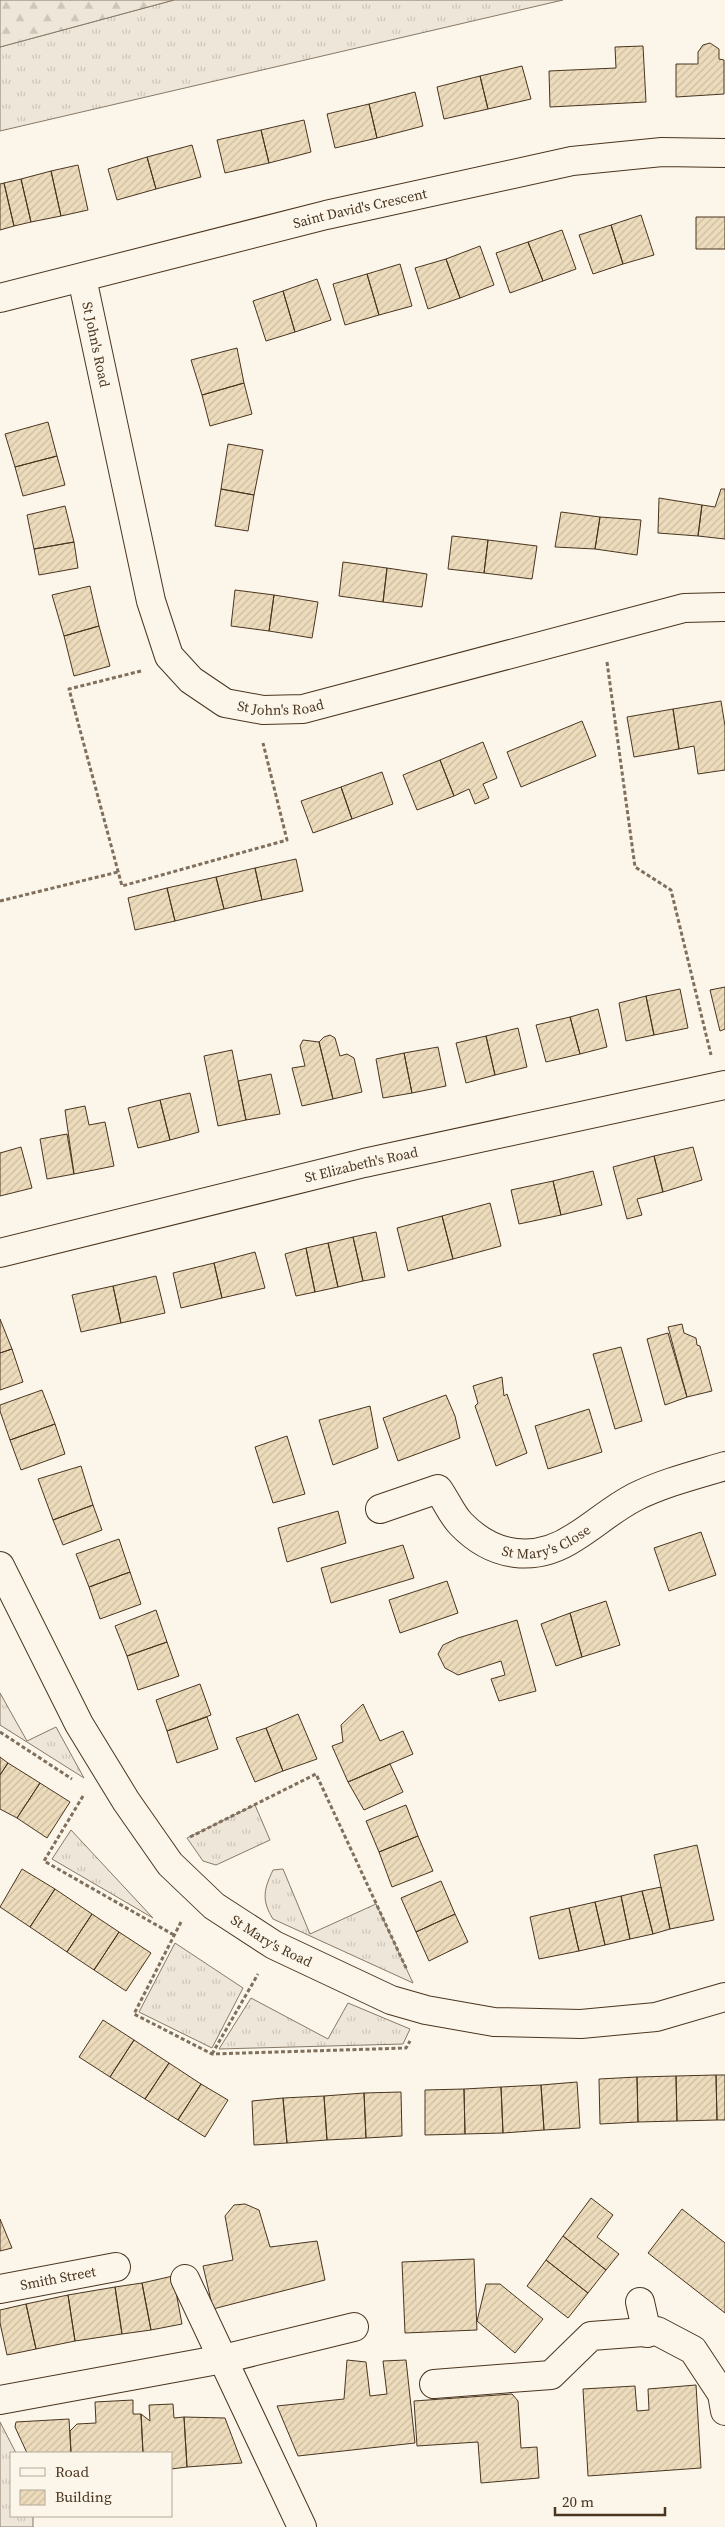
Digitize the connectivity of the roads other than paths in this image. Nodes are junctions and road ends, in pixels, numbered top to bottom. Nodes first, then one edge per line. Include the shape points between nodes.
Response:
1 (725, 153) edge
2 (82, 278) junction
3 (0, 298) edge
4 (725, 607) edge
5 (722, 1086) edge
6 (0, 1253) edge
7 (725, 1466) edge
8 (380, 1509) dead end
9 (0, 1566) edge
10 (725, 1997) edge
11 (116, 2267) dead end
12 (185, 2279) dead end
13 (0, 2289) edge
14 (640, 2302) dead end
15 (354, 2327) dead end
16 (647, 2333) junction
17 (223, 2359) junction
18 (434, 2384) dead end
19 (0, 2400) edge
20 (725, 2412) edge
21 (302, 2527) edge

1 - 2 street, Saint David's Crescent via 662,152 572,161 326,215
2 - 3 street, Saint David's Crescent
2 - 4 street, St John's Road via 151,601 169,656 191,680 225,703 254,708 303,709 684,608
5 - 6 street, St Elizabeth's Road via 364,1162
7 - 8 street, St Mary's Close via 636,1496 575,1537 551,1550 528,1555 504,1551 480,1540 461,1524 438,1489
9 - 10 street, St Mary's Road via 79,1724 161,1852 197,1892 274,1945 384,1997 426,2010 494,2022 581,2024 656,2017
11 - 13 street, Smith Street
12 - 17 street
14 - 16 street
15 - 17 street
16 - 18 street via 591,2336 551,2375
16 - 20 street via 657,2330 692,2350 722,2394
17 - 19 street
17 - 21 street

